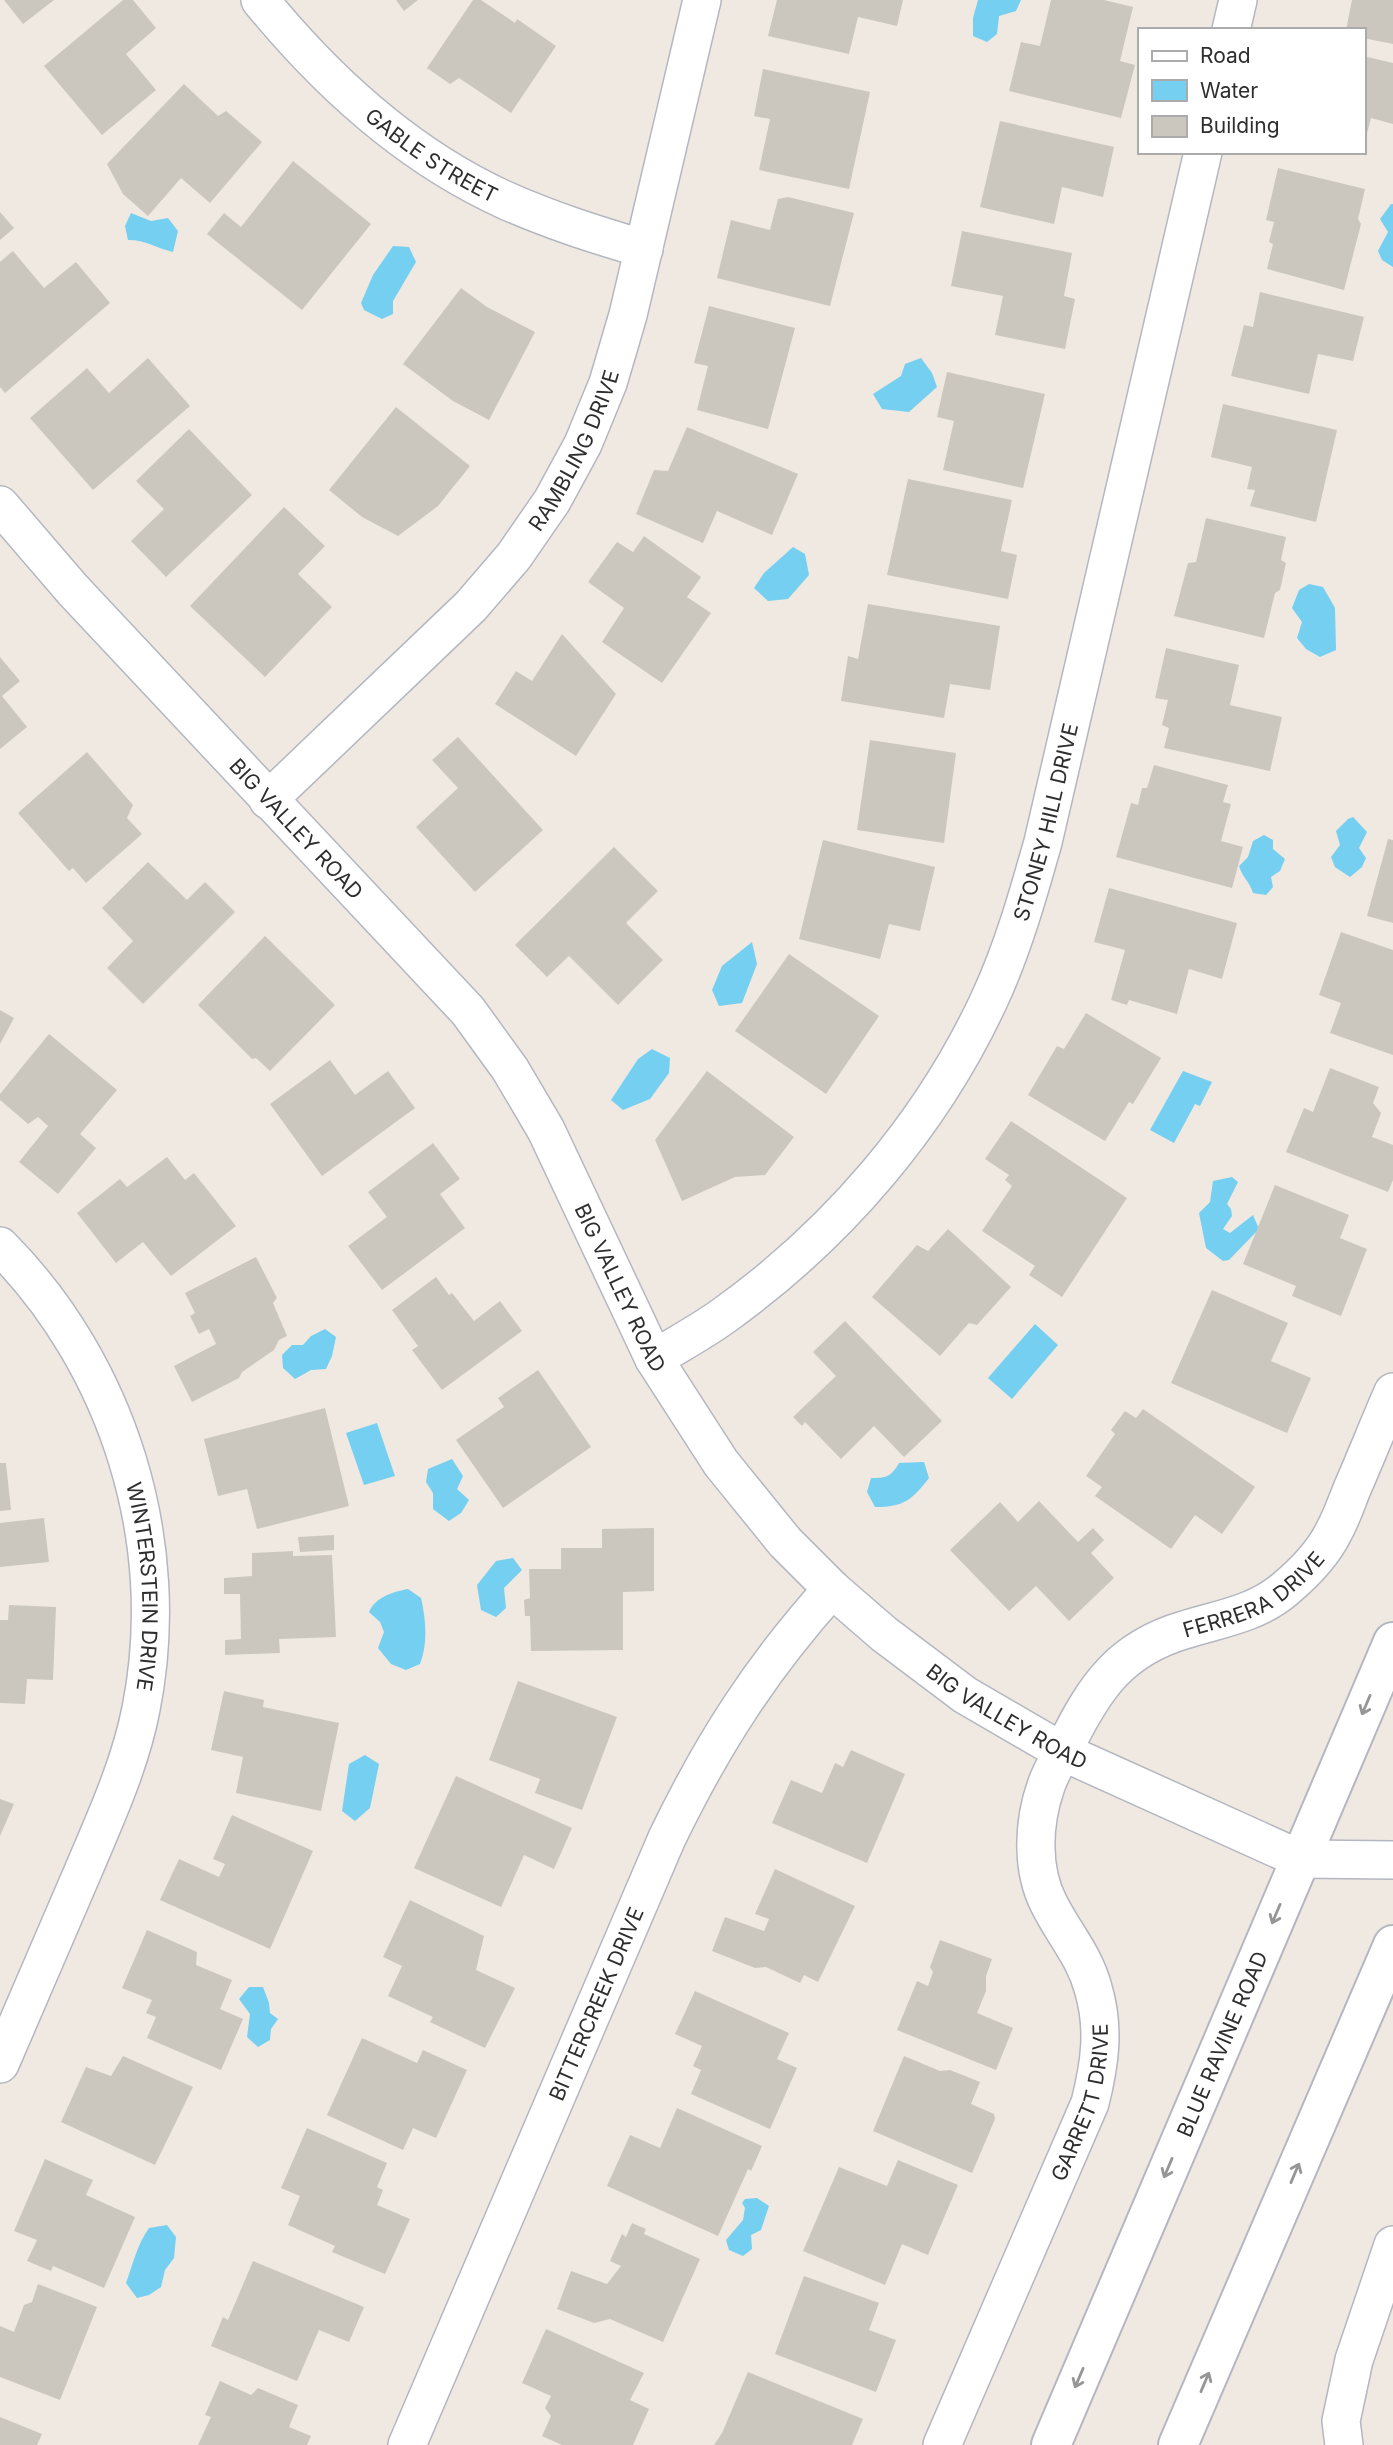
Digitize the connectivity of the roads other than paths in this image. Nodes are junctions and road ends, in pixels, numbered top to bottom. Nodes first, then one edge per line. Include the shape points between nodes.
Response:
1 (260, 0) edge
2 (702, 0) edge
3 (1238, 0) edge
4 (1231, 28) edge
5 (1203, 154) edge
6 (644, 249) junction
7 (0, 505) edge
8 (268, 800) junction
9 (0, 1246) edge
10 (654, 1359) junction
11 (1393, 1392) edge
12 (832, 1589) junction
13 (1393, 1642) edge
14 (1063, 1752) junction
15 (1300, 1859) junction
16 (1393, 1860) edge
17 (1393, 1945) edge
18 (0, 2064) edge
19 (1393, 2245) edge
20 (407, 2445) edge
21 (942, 2445) edge
22 (1051, 2445) edge
23 (1178, 2445) edge
24 (1344, 2445) edge

1 - 6 street, GABLE STREET via 333,82 386,127 444,167 506,201 571,228
2 - 6 street, RAMBLING DRIVE
3 - 4 street
5 - 10 street, STONEY HILL DRIVE via 1043,842 1020,921 990,998 951,1072 904,1141 850,1205 791,1263 725,1315
6 - 8 street, RAMBLING DRIVE via 608,383 552,502 471,606
7 - 8 street, BIG VALLEY ROAD
8 - 10 street, BIG VALLEY ROAD via 468,1011 510,1069 546,1130
9 - 18 street, WINTERSTEIN DRIVE via 49,1302 104,1394 138,1496 149,1567 150,1639 141,1710 122,1779
10 - 12 street, BIG VALLEY ROAD via 721,1463 785,1542
11 - 14 street, FERRERA DRIVE via 1333,1533 1311,1565 1283,1591 1250,1611 1155,1640 1129,1655 1106,1676
12 - 14 street, BIG VALLEY ROAD via 965,1695
12 - 20 street, BITTERCREEK DRIVE via 740,1704 695,1780
13 -> 15 main road, BLUE RAVINE ROAD
14 - 15 street, BIG VALLEY ROAD
14 - 21 street, GARRETT DRIVE via 1046,1785 1035,1827 1039,1874 1048,1903 1080,1953 1094,1989 1101,2027 1100,2065 1090,2103
15 - 16 street, BIG VALLEY ROAD
15 -> 22 main road, BLUE RAVINE ROAD
23 -> 17 main road
19 - 24 street via 1354,2360 1341,2421

